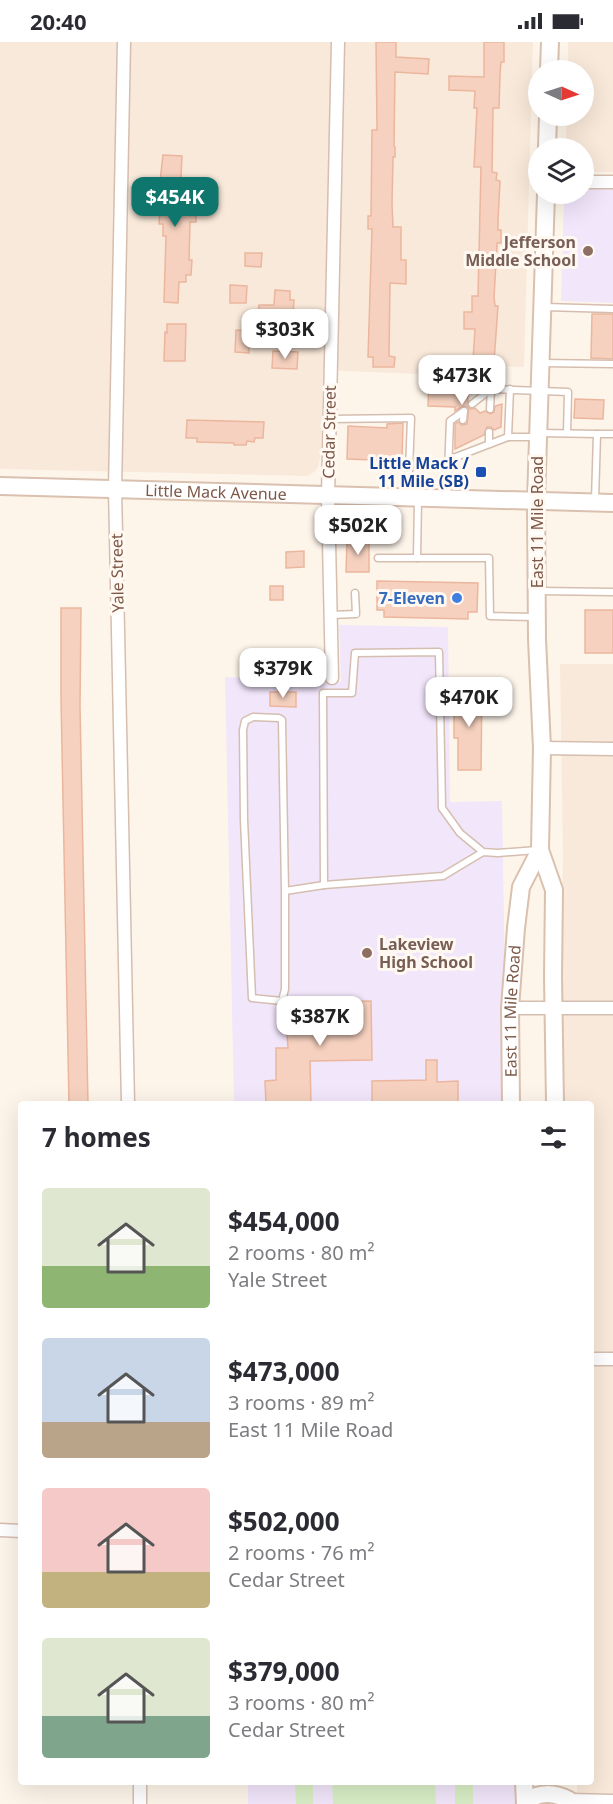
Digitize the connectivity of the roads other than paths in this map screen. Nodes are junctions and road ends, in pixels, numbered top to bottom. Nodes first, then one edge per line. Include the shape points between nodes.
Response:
1 (124, 42) edge
2 (338, 42) edge
3 (550, 42) edge
4 (549, 60) edge
5 (594, 182) edge
6 (613, 182) edge
7 (546, 204) edge
8 (542, 307) junction
9 (613, 309) edge
10 (540, 363) junction
11 (613, 364) edge
12 (491, 389) junction
13 (510, 389) junction
14 (539, 391) junction
15 (472, 404) dead end
16 (490, 409) dead end
17 (330, 419) junction
18 (463, 420) dead end
19 (489, 432) dead end
20 (567, 433) junction
21 (597, 434) junction
22 (613, 434) edge
23 (538, 435) junction
24 (508, 437) junction
25 (489, 444) junction
26 (463, 445) dead end
27 (463, 454) junction
28 (448, 460) junction
29 (0, 486) edge
30 (115, 489) junction
31 (328, 496) junction
32 (413, 498) junction
33 (447, 499) junction
34 (536, 501) junction
35 (595, 503) junction
36 (613, 503) edge
37 (378, 558) dead end
38 (417, 558) junction
39 (537, 591) junction
40 (613, 592) edge
41 (355, 593) dead end
42 (331, 615) junction
43 (537, 618) junction
44 (332, 678) joint
45 (332, 693) junction
46 (542, 748) junction
47 (613, 749) edge
48 (540, 850) junction
49 (483, 852) junction
50 (324, 885) junction
51 (285, 891) junction
52 (510, 1008) junction
53 (553, 1008) junction
54 (613, 1008) edge
55 (128, 1101) edge
56 (512, 1101) edge
57 (555, 1101) edge
58 (594, 1359) edge
59 (613, 1359) edge
60 (0, 1530) edge
61 (18, 1531) edge
62 (140, 1785) edge
63 (524, 1785) edge
64 (569, 1785) edge
65 (613, 1801) edge
66 (525, 1802) edge
67 (569, 1802) edge
68 (140, 1804) edge

1 - 30 street, Yale Street
2 - 17 street, Cedar Street
3 - 4 main road
5 - 6 street
7 - 8 main road, East 11 Mile Road
8 - 9 lane
8 - 10 main road, East 11 Mile Road
10 - 11 lane
10 - 14 main road, East 11 Mile Road
12 - 13 lane
12 - 15 lane
12 - 16 lane
13 - 14 lane
13 - 24 lane
14 - 20 lane via 568,392
14 - 23 main road, East 11 Mile Road
17 - 31 street, Cedar Street
17 - 32 lane via 411,418
18 - 28 lane via 464,411 450,422
19 - 25 lane
20 - 21 lane
20 - 23 lane
21 - 22 lane
21 - 35 lane
23 - 24 lane
23 - 34 main road, East 11 Mile Road
24 - 25 lane
25 - 27 lane
26 - 27 lane
27 - 28 lane
28 - 33 lane
29 - 30 main road, Little Mack Avenue
30 - 31 main road, Little Mack Avenue
30 - 55 street, Yale Street
31 - 32 main road, Little Mack Avenue
31 - 42 street, Cedar Street
32 - 33 main road, Little Mack Avenue
32 - 38 lane
33 - 34 main road, Little Mack Avenue
34 - 35 main road, Little Mack Avenue
34 - 39 main road, East 11 Mile Road
35 - 36 main road, Little Mack Avenue
37 - 38 lane
38 - 43 lane via 489,558 490,616
39 - 40 lane
39 - 43 main road, East 11 Mile Road
41 - 42 lane via 356,614
42 - 44 street, Cedar Street
43 - 46 main road, East 11 Mile Road
44 - 45 lane
45 - 49 lane via 352,693 355,653 439,652 442,808 460,833
45 - 50 lane via 323,693
46 - 47 street
46 - 48 main road, East 11 Mile Road
48 - 49 lane
48 - 52 main road, East 11 Mile Road via 521,887
48 - 53 main road, East 11 Mile Road via 554,890
49 - 50 lane via 443,876
50 - 51 lane
51 - 51 lane via 282,1001 252,998 243,730 245,721 253,717 282,720
52 - 53 street
52 - 56 main road, East 11 Mile Road
53 - 54 street
53 - 57 main road, East 11 Mile Road
58 - 59 street
60 - 61 street
62 - 68 street
63 - 66 main road
64 - 67 main road
65 - 67 street
66 - 67 main road via 550,1793

